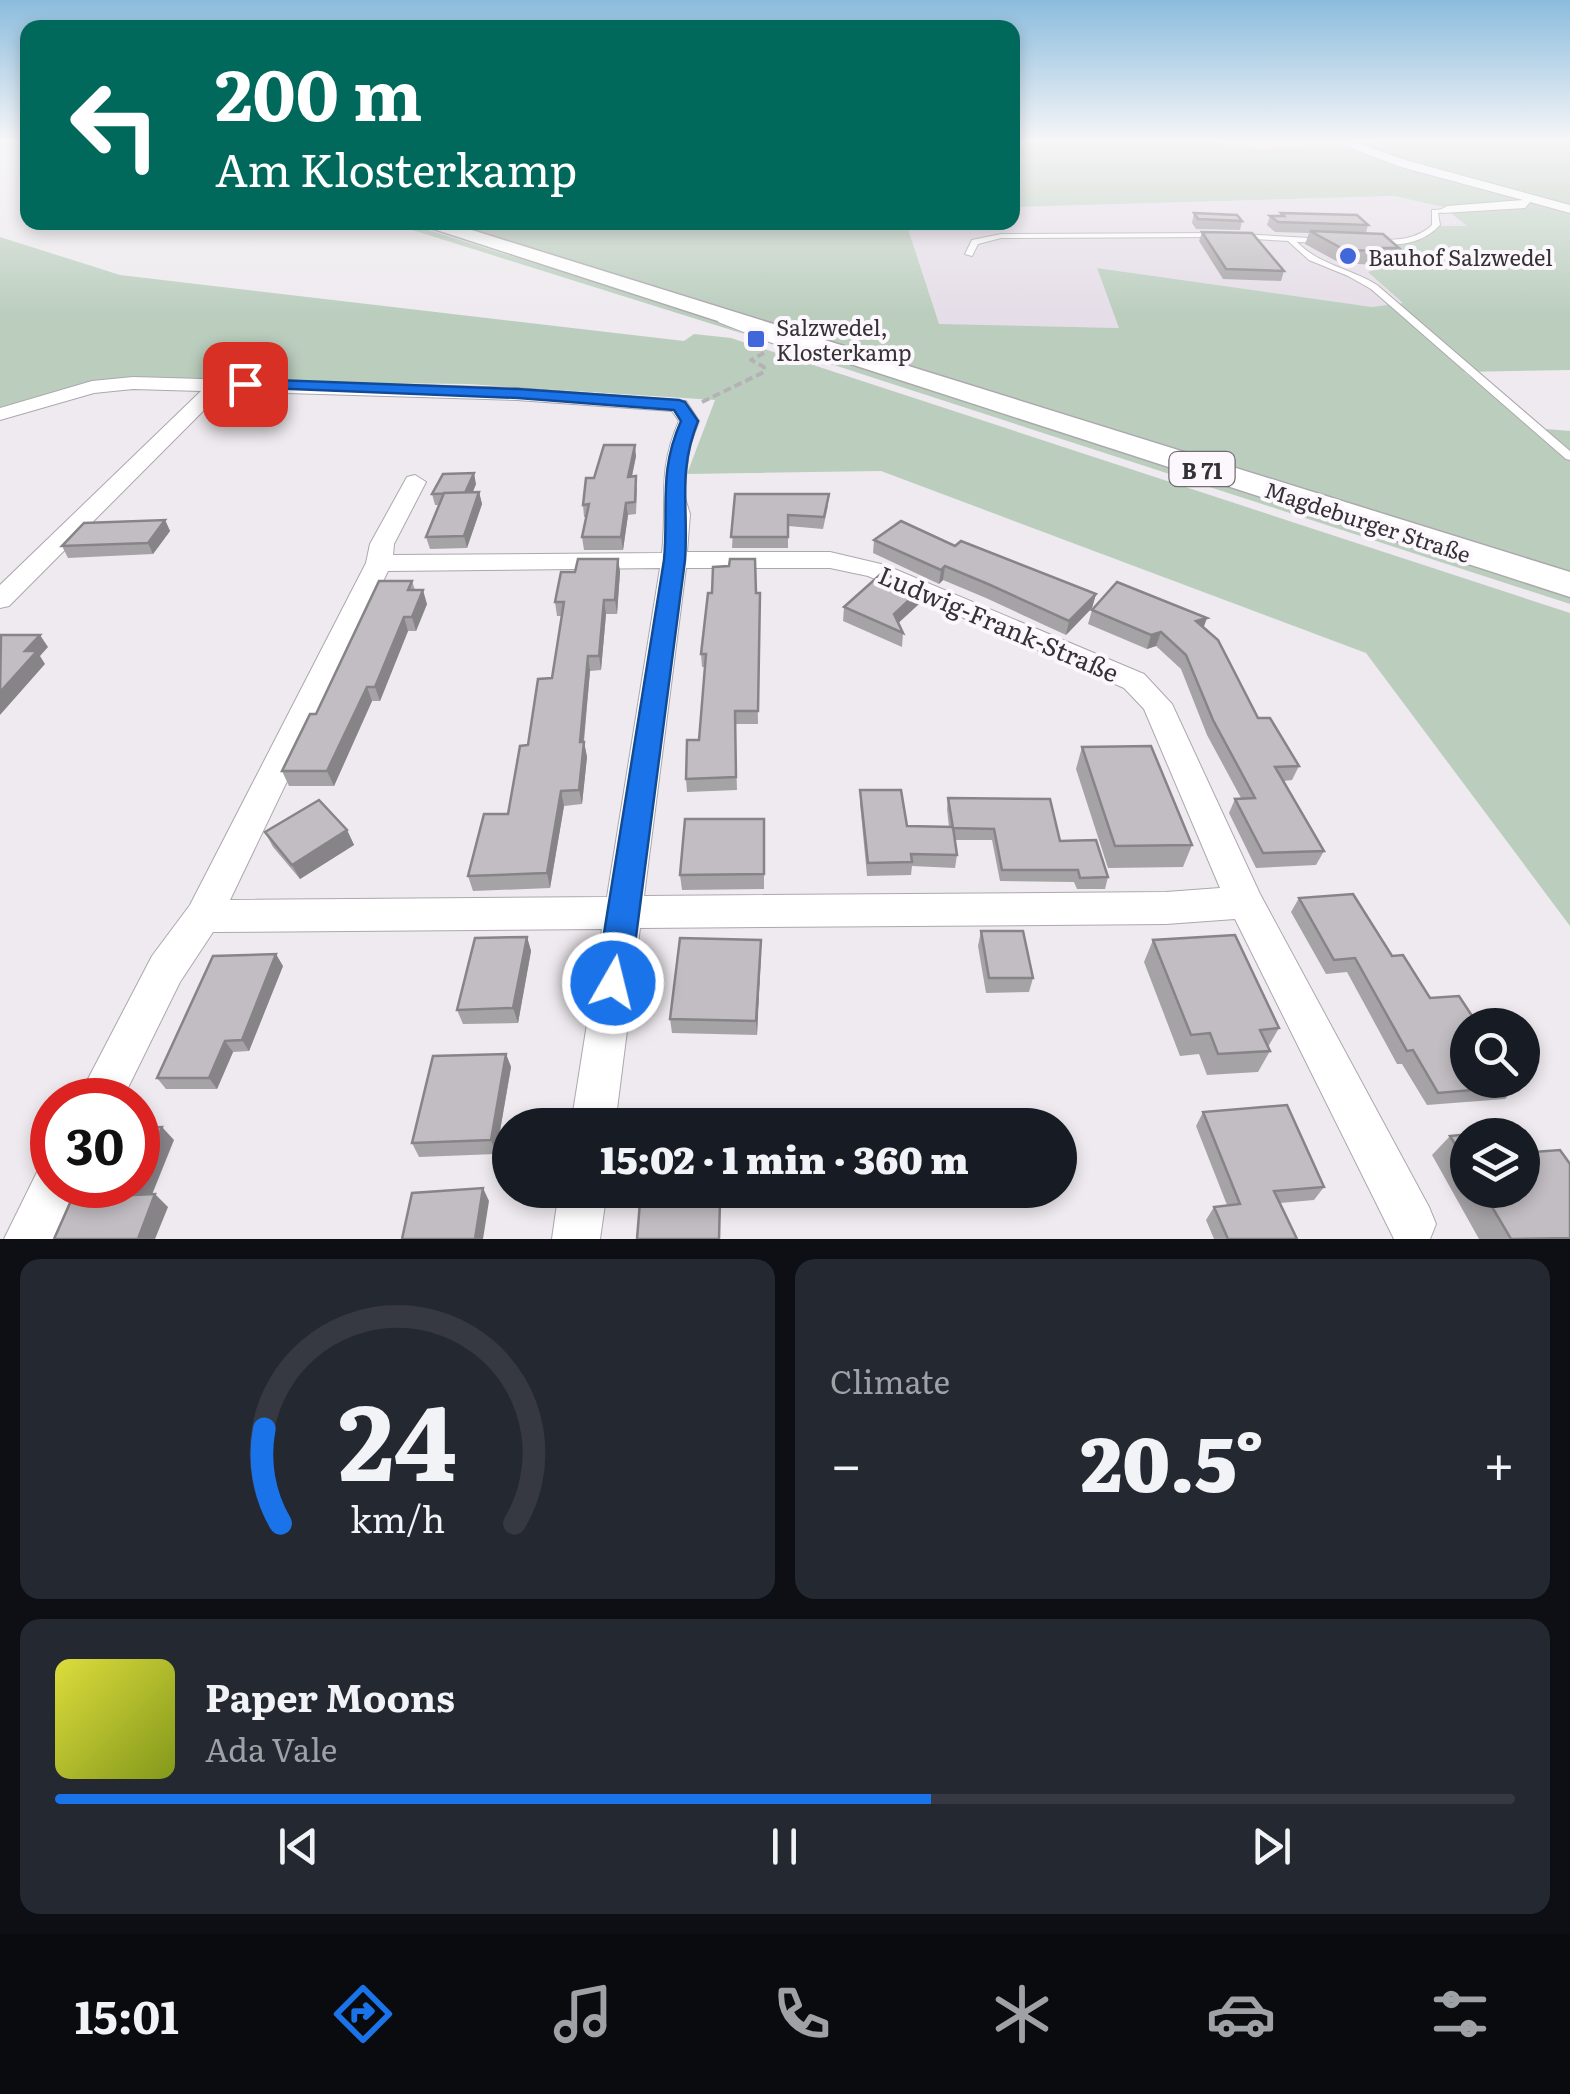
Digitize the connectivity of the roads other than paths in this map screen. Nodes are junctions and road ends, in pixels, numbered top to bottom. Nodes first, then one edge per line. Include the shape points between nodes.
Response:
1 (1530, 198) edge
2 (1546, 202) junction
3 (1570, 209) edge
4 (1446, 210) joint
5 (447, 230) edge
6 (1291, 240) junction
7 (1329, 241) edge
8 (1368, 242) edge
9 (969, 254) dead end
10 (220, 384) junction
11 (0, 414) edge
12 (1570, 458) edge
13 (415, 482) dead end
14 (674, 560) junction
15 (379, 563) junction
16 (1570, 585) edge
17 (0, 600) edge
18 (1245, 902) junction
19 (623, 912) junction
20 (203, 916) junction
21 (110, 1078) edge
22 (595, 1108) edge
23 (44, 1208) edge
24 (580, 1208) edge
25 (1412, 1224) dead end
26 (28, 1239) edge
27 (576, 1239) edge

1 - 2 street
2 - 3 street
2 - 4 street
4 - 8 lane via 1434,211 1435,228 1422,237
5 - 16 main road, Magdeburger Straße / B 71
6 - 7 lane
6 - 9 lane via 1016,236 976,242
6 - 12 lane via 1309,262 1362,278
10 - 11 street via 104,385
10 - 14 street via 679,406 689,421 672,496 678,514
10 - 17 street
13 - 15 street
14 - 15 street, Ludwig-Frank-Straße
14 - 18 street, Ludwig-Frank-Straße via 864,566 1134,681 1158,704
14 - 19 street
15 - 20 street
18 - 19 street
18 - 25 street, Ludwig-Frank-Straße
19 - 20 street
19 - 22 street
20 - 21 street via 166,969
23 - 26 street
24 - 27 street

